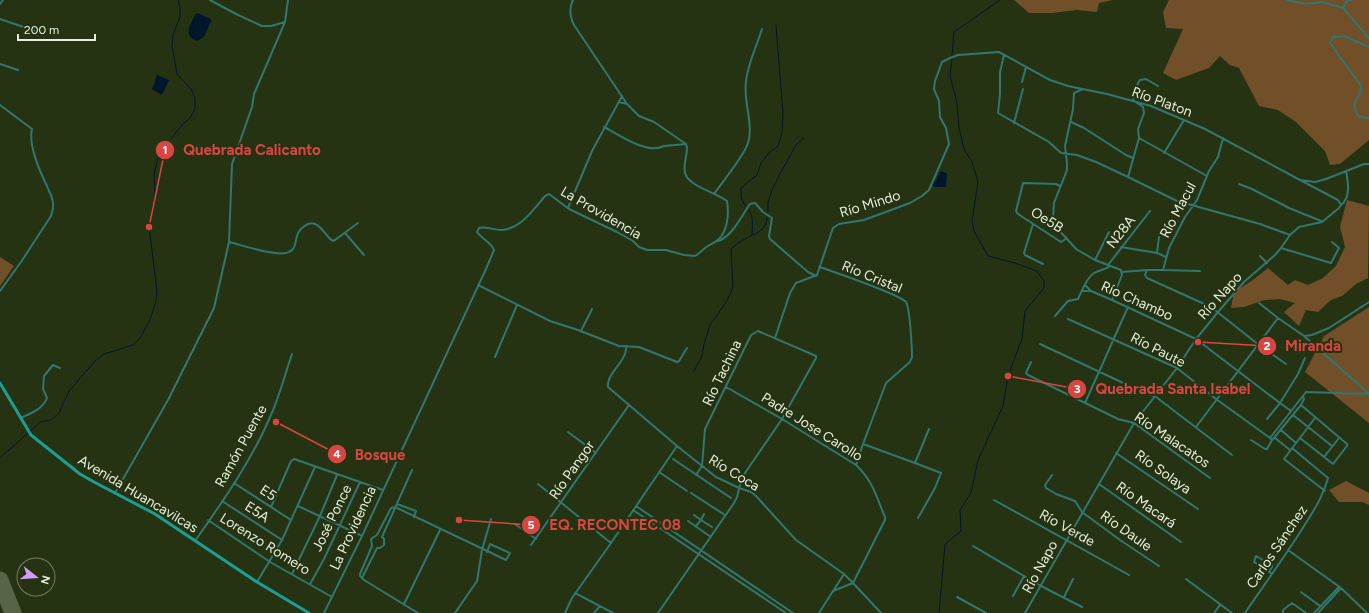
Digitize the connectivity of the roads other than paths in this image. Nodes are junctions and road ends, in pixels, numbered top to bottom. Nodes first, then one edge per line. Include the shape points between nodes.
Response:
1 (3, 0) edge
2 (210, 0) edge
3 (288, 0) edge
4 (573, 0) edge
5 (1287, 0) edge
6 (1351, 0) edge
7 (0, 4) edge
8 (1343, 8) junction
9 (0, 19) edge
10 (285, 22) junction
11 (762, 29) dead end
12 (35, 31) dead end
13 (1369, 38) edge
14 (1369, 47) edge
15 (1004, 55) junction
16 (942, 62) joint
17 (0, 64) edge
18 (1026, 67) junction
19 (18, 70) dead end
20 (1022, 82) dead end
21 (1068, 86) junction
22 (1158, 86) dead end
23 (1023, 89) dead end
24 (1084, 89) junction
25 (1074, 93) junction
26 (622, 96) junction
27 (1133, 100) junction
28 (619, 102) junction
29 (627, 104) junction
30 (0, 105) edge
31 (1369, 118) edge
32 (1184, 120) junction
33 (1071, 122) junction
34 (1014, 123) junction
35 (604, 127) junction
36 (1139, 138) junction
37 (1223, 138) junction
38 (686, 144) junction
39 (1065, 153) junction
40 (1164, 153) junction
41 (1133, 158) junction
42 (1369, 164) edge
43 (1346, 171) junction
44 (1207, 176) junction
45 (1128, 177) junction
46 (1300, 180) junction
47 (1239, 184) dead end
48 (1061, 186) junction
49 (714, 194) junction
50 (1341, 205) junction
51 (1192, 206) junction
52 (568, 208) junction
53 (1150, 211) dead end
54 (1322, 222) junction
55 (358, 223) dead end
56 (1033, 224) junction
57 (1109, 232) dead end
58 (345, 233) junction
59 (1290, 235) junction
60 (1159, 237) dead end
61 (1067, 238) junction
62 (717, 241) junction
63 (230, 242) junction
64 (1332, 242) dead end
65 (1121, 247) junction
66 (1281, 248) junction
67 (1157, 253) junction
68 (364, 255) dead end
69 (1260, 256) dead end
70 (1166, 257) junction
71 (1095, 260) junction
72 (1267, 263) junction
73 (1043, 264) dead end
74 (1109, 266) junction
75 (820, 267) junction
76 (1147, 270) junction
77 (1163, 270) junction
78 (1200, 271) dead end
79 (1122, 272) junction
80 (816, 276) junction
81 (478, 285) junction
82 (1085, 286) junction
83 (0, 291) edge
84 (1082, 291) junction
85 (1091, 292) junction
86 (1112, 300) junction
87 (1369, 302) edge
88 (1258, 303) dead end
89 (517, 305) junction
90 (1128, 307) junction
91 (592, 309) dead end
92 (1218, 312) junction
93 (1056, 316) dead end
94 (1278, 318) junction
95 (1068, 320) dead end
96 (581, 331) junction
97 (1304, 336) junction
98 (775, 338) junction
99 (1113, 339) junction
100 (1196, 339) junction
101 (1040, 344) dead end
102 (1259, 345) junction
103 (626, 346) junction
104 (687, 348) dead end
105 (292, 354) dead end
106 (494, 357) dead end
107 (1305, 358) dead end
108 (1031, 362) dead end
109 (1286, 364) dead end
110 (60, 368) dead end
111 (1177, 368) junction
112 (1100, 371) junction
113 (1238, 372) junction
114 (0, 383) edge
115 (726, 387) junction
116 (1369, 394) edge
117 (1304, 396) junction
118 (1156, 397) junction
119 (1216, 399) junction
120 (1085, 403) junction
121 (1280, 403) junction
122 (629, 405) junction
123 (1301, 406) junction
124 (1291, 411) junction
125 (1293, 415) junction
126 (21, 418) junction
127 (1316, 418) junction
128 (782, 419) junction
129 (1266, 419) dead end
130 (1134, 423) junction
131 (1196, 427) junction
132 (1308, 428) junction
133 (929, 429) dead end
134 (1281, 430) junction
135 (568, 432) dead end
136 (1274, 438) junction
137 (1300, 438) junction
138 (1339, 438) junction
139 (1271, 439) junction
140 (1251, 440) dead end
141 (1296, 443) junction
142 (863, 444) junction
143 (677, 446) junction
144 (1332, 446) junction
145 (1291, 449) junction
146 (596, 453) junction
147 (1116, 453) junction
148 (1232, 455) dead end
149 (1324, 457) junction
150 (673, 459) dead end
151 (915, 463) junction
152 (856, 465) junction
153 (702, 466) junction
154 (315, 467) junction
155 (412, 470) dead end
156 (659, 472) junction
157 (337, 475) junction
158 (696, 475) junction
159 (1052, 475) dead end
160 (1210, 478) dead end
161 (360, 482) junction
162 (234, 483) junction
163 (538, 484) dead end
164 (1099, 484) junction
165 (739, 488) junction
166 (383, 490) junction
167 (1325, 490) junction
168 (688, 491) dead end
169 (115, 493) junction
170 (691, 493) dead end
171 (730, 498) dead end
172 (994, 500) dead end
173 (222, 501) junction
174 (561, 503) junction
175 (397, 504) junction
176 (298, 506) junction
177 (636, 506) junction
178 (272, 507) junction
179 (394, 508) junction
180 (1198, 509) dead end
181 (633, 510) junction
182 (1082, 512) junction
183 (704, 514) dead end
184 (694, 515) dead end
185 (320, 516) junction
186 (726, 516) junction
187 (414, 517) junction
188 (918, 518) dead end
189 (491, 519) dead end
190 (208, 520) junction
191 (291, 520) junction
192 (701, 520) junction
193 (688, 521) dead end
194 (515, 524) dead end
195 (340, 526) junction
196 (696, 526) junction
197 (712, 527) dead end
198 (440, 530) junction
199 (377, 535) junction
200 (362, 536) junction
201 (382, 537) junction
202 (711, 537) junction
203 (1066, 539) junction
204 (282, 540) junction
205 (536, 540) junction
206 (195, 541) junction
207 (1181, 542) dead end
208 (611, 543) junction
209 (372, 546) junction
210 (531, 546) dead end
211 (973, 546) dead end
212 (377, 548) junction
213 (482, 550) junction
214 (1288, 550) junction
215 (701, 551) junction
216 (487, 552) junction
217 (699, 554) junction
218 (270, 562) junction
219 (1158, 566) dead end
220 (1269, 572) junction
221 (292, 574) junction
222 (844, 574) junction
223 (1272, 574) junction
224 (1129, 575) dead end
225 (1024, 576) junction
226 (362, 578) junction
227 (1186, 578) dead end
228 (1073, 579) dead end
229 (257, 582) junction
230 (853, 583) junction
231 (310, 584) junction
232 (1041, 586) junction
233 (1340, 588) junction
234 (833, 591) junction
235 (1301, 592) dead end
236 (576, 593) junction
237 (1013, 596) dead end
238 (332, 597) junction
239 (957, 597) dead end
240 (1064, 597) junction
241 (404, 604) junction
242 (1220, 605) junction
243 (600, 606) junction
244 (1082, 607) dead end
245 (1321, 608) junction
246 (308, 613) edge
247 (324, 613) edge
248 (418, 613) edge
249 (455, 613) edge
250 (565, 613) edge
251 (594, 613) edge
252 (613, 613) edge
253 (658, 613) edge
254 (786, 613) edge
255 (793, 613) edge
256 (820, 613) edge
257 (881, 613) edge
258 (986, 613) edge
259 (1025, 613) edge
260 (1214, 613) edge
261 (1232, 613) edge
262 (1245, 613) edge
263 (1283, 613) edge
264 (1306, 613) edge
265 (1314, 613) edge
266 (1318, 613) edge
267 (1367, 613) edge

1 - 7 street
2 - 10 street via 262,26
3 - 10 street
4 - 26 street via 570,8 571,20
5 - 8 street via 1306,4 1322,2
6 - 8 street via 1347,1
8 - 13 street
9 - 12 street
10 - 63 street via 254,94 232,164
11 - 49 street via 746,82 749,142
14 - 31 street via 1344,36 1333,37 1330,43 1361,86 1354,102 1355,111 1359,117
15 - 16 street, Río Platon via 999,52 958,55
15 - 18 street, Río Platon
15 - 34 street via 1000,72 998,114
16 - 75 street, Río Mindo via 934,89 949,144 930,188 910,203 864,220 845,222 833,228
17 - 19 street
18 - 20 street
18 - 21 street, Río Platon
21 - 24 street, Río Platon
21 - 25 street
22 - 27 street via 1146,79 1140,80
23 - 34 street
24 - 25 street
24 - 27 street, Río Platon
25 - 33 street
26 - 28 street
26 - 29 street
27 - 32 street, Río Platon
27 - 36 street via 1144,110 1138,129
28 - 29 street
28 - 35 street
29 - 38 street via 639,116 654,122
30 - 83 street via 32,129 31,139 38,166 54,204 51,216
32 - 37 street, Río Platon
32 - 40 street
33 - 39 street
33 - 41 street
34 - 39 street via 1049,142 1060,153
35 - 38 street via 645,148
35 - 52 street
36 - 40 street
36 - 41 street
37 - 44 street, Río Macul via 1218,157
37 - 46 street, Río Platon
38 - 49 street, La Providencia via 686,177
39 - 45 street via 1096,162
39 - 48 street via 1067,170
40 - 44 street
41 - 45 street
42 - 43 street, Río Platon
43 - 46 street, Río Platon via 1315,182
43 - 50 street via 1347,197
44 - 51 street, Río Macul
45 - 51 street
46 - 50 street via 1338,200
47 - 54 street
48 - 56 street, Oe5B via 1023,183 1016,212
48 - 61 street via 1054,203 1053,217 1058,229
49 - 62 street, La Providencia via 727,203 727,223
50 - 54 street, Río Napo
51 - 59 street via 1260,224
51 - 70 street, Río Macul
52 - 62 street, La Providencia via 647,250 666,250 696,256
52 - 81 street, La Providencia via 551,195 547,195 520,224 512,228 479,228 477,232 480,237 491,244 494,250
53 - 65 street, N28A
54 - 59 street, Río Napo via 1299,227
55 - 58 street
56 - 61 street, Oe5B via 1061,242
56 - 73 street via 1024,253
57 - 71 street
58 - 63 street via 333,241 318,226 308,224 299,231 293,249 289,253 280,254
58 - 68 street
59 - 66 street, Río Napo
60 - 67 street
61 - 71 street via 1076,249
62 - 80 street via 724,238 750,204 755,203 772,218 770,239
63 - 169 street via 214,308 168,400
64 - 66 street via 1339,248 1331,263
65 - 67 street
65 - 74 street, N28A
66 - 72 street, Río Napo
67 - 70 street
69 - 72 street
70 - 77 street, Río Macul
71 - 74 street
72 - 92 street, Río Napo via 1244,282
74 - 79 street
74 - 82 street via 1094,273
75 - 80 street, Río Mindo
75 - 142 street, Río Cristal via 904,300 907,306 912,357 910,362 886,383
76 - 77 street
76 - 79 street
76 - 92 street via 1147,278
77 - 78 street
79 - 86 street
80 - 98 street via 796,283 790,293
81 - 89 street
81 - 166 street, La Providencia
82 - 84 street
82 - 85 street, Río Chambo
84 - 85 street
84 - 93 street via 1078,299 1068,301
85 - 86 street, Río Chambo
86 - 90 street, Río Chambo
87 - 97 street via 1329,328
88 - 94 street
89 - 96 street via 544,319
89 - 106 street
90 - 99 street
90 - 100 street, Río Chambo
91 - 96 street
92 - 100 street, Río Napo
92 - 102 street
94 - 97 street
94 - 102 street
95 - 99 street, Río Paute
96 - 103 street via 619,346
97 - 116 street
98 - 115 street, Río Tachina via 758,331 754,332
98 - 128 street, Río Tachina via 816,356
99 - 111 street, Río Paute
99 - 112 street
100 - 111 street, Río Napo
100 - 113 street, Río Chambo
101 - 112 street
102 - 109 street
102 - 113 street
103 - 104 street via 639,347 677,362
103 - 122 street, Río Coca via 626,354 607,385
105 - 162 street, Ramón Puente via 271,415
107 - 121 street
108 - 120 street, Río Malacatos via 1027,374
110 - 126 street via 53,365 44,376 43,389 47,398 43,406
111 - 118 street, Río Napo
111 - 119 street, Río Paute
112 - 118 street
112 - 120 street
113 - 119 street
113 - 121 street, Río Chambo
114 - 126 street, Avenida Huancavilcas
115 - 128 street, Padre Jose Carollo
115 - 153 street, Río Tachina via 705,429
116 - 117 street via 1306,392
117 - 123 street
117 - 124 street
118 - 130 street, Río Napo
118 - 131 street
119 - 131 street
119 - 139 street, Río Paute
120 - 130 street, Río Malacatos via 1118,419
121 - 124 street, Río Chambo
121 - 129 street
122 - 143 street, Río Coca
122 - 146 street, Río Pangor
123 - 125 street
123 - 127 street
124 - 139 street
125 - 132 street
125 - 134 street
126 - 169 street, Avenida Huancavilcas via 31,435 80,474
127 - 132 street
127 - 138 street
128 - 152 street, Padre Jose Carollo
128 - 165 street via 745,473
130 - 147 street, Río Napo
130 - 160 street, Río Malacatos
131 - 148 street
132 - 137 street
132 - 144 street
133 - 151 street
134 - 136 street
134 - 141 street
135 - 146 street
136 - 139 street
136 - 145 street
137 - 141 street
137 - 149 street
138 - 144 street
138 - 149 street via 1347,446 1334,463
139 - 140 street via 1267,449
141 - 145 street
142 - 151 street
142 - 152 street, Río Cristal
143 - 153 street, Río Coca
143 - 156 street
144 - 149 street
145 - 167 street via 1328,478
145 - 167 street via 1284,459
146 - 174 street, Río Pangor
147 - 164 street, Río Napo
147 - 180 street, Río Solaya
150 - 158 street
151 - 188 street via 941,474 936,488
152 - 230 street, Padre Jose Carollo via 870,480 886,519
153 - 158 street
153 - 165 street, Río Coca via 716,477
154 - 157 street
154 - 176 street
154 - 178 street via 294,459 291,461
155 - 175 street
156 - 168 street
156 - 177 street
157 - 161 street
157 - 185 street
158 - 171 street
159 - 182 street, Río Daule via 1045,487 1074,501
161 - 166 street
161 - 195 street, José Ponce
162 - 173 street, Ramón Puente
162 - 178 street, E5
163 - 174 street
164 - 182 street, Río Napo
164 - 207 street, Río Macará
165 - 186 street via 737,498
165 - 222 street, Río Coca via 756,496 796,540
166 - 200 street, La Providencia
167 - 214 street, Carlos Sánchez
169 - 206 street, Avenida Huancavilcas via 155,514
170 - 186 street
172 - 203 street, Río Verde
173 - 190 street, Ramón Puente
173 - 204 street, E5A
174 - 205 street, Río Pangor
174 - 208 street
175 - 179 street
175 - 187 street via 416,511
176 - 185 street
176 - 191 street
177 - 181 street
177 - 215 street
178 - 191 street, E5
179 - 187 street
179 - 199 street via 391,508
179 - 201 street
181 - 208 street
181 - 217 street
182 - 203 street, Río Napo
182 - 219 street, Río Daule
183 - 192 street
184 - 192 street
185 - 195 street
185 - 221 street
186 - 202 street
187 - 198 street
189 - 213 street
190 - 206 street, Ramón Puente
190 - 218 street, Lorenzo Romero
191 - 204 street
192 - 196 street
192 - 197 street
193 - 196 street
194 - 205 street
195 - 200 street
195 - 231 street, José Ponce
196 - 202 street
198 - 213 street
198 - 241 street
199 - 201 street
199 - 209 street via 371,539
200 - 238 street, La Providencia
201 - 212 street via 384,544
202 - 215 street
203 - 224 street, Río Verde
203 - 232 street, Río Napo
204 - 218 street
205 - 210 street, Río Pangor
206 - 229 street, Avenida Huancavilcas
208 - 236 street
209 - 212 street
209 - 226 street via 360,571
211 - 225 street
212 - 226 street
213 - 216 street
213 - 249 street via 477,581
214 - 223 street, Carlos Sánchez
214 - 233 street
215 - 217 street
215 - 255 street
216 - 216 street via 490,544 510,553 506,561
217 - 253 street
217 - 254 street
218 - 221 street, Lorenzo Romero
218 - 229 street
220 - 220 street via 1254,562 1257,555 1272,565
220 - 223 street
221 - 231 street, Lorenzo Romero
222 - 230 street, Río Coca
222 - 234 street
223 - 262 street, Carlos Sánchez
225 - 232 street
225 - 237 street
226 - 241 street
227 - 242 street
228 - 240 street
229 - 246 street, Avenida Huancavilcas
230 - 234 street
230 - 257 street, Río Coca
231 - 238 street, Lorenzo Romero
232 - 240 street
232 - 259 street, Río Napo
233 - 245 street
233 - 267 street
234 - 256 street
235 - 245 street
236 - 243 street
236 - 250 street
238 - 247 street, La Providencia
239 - 258 street
240 - 244 street
241 - 248 street
242 - 260 street
242 - 261 street
243 - 251 street
243 - 252 street
245 - 265 street
245 - 266 street
263 - 264 street via 1283,610 1292,603

